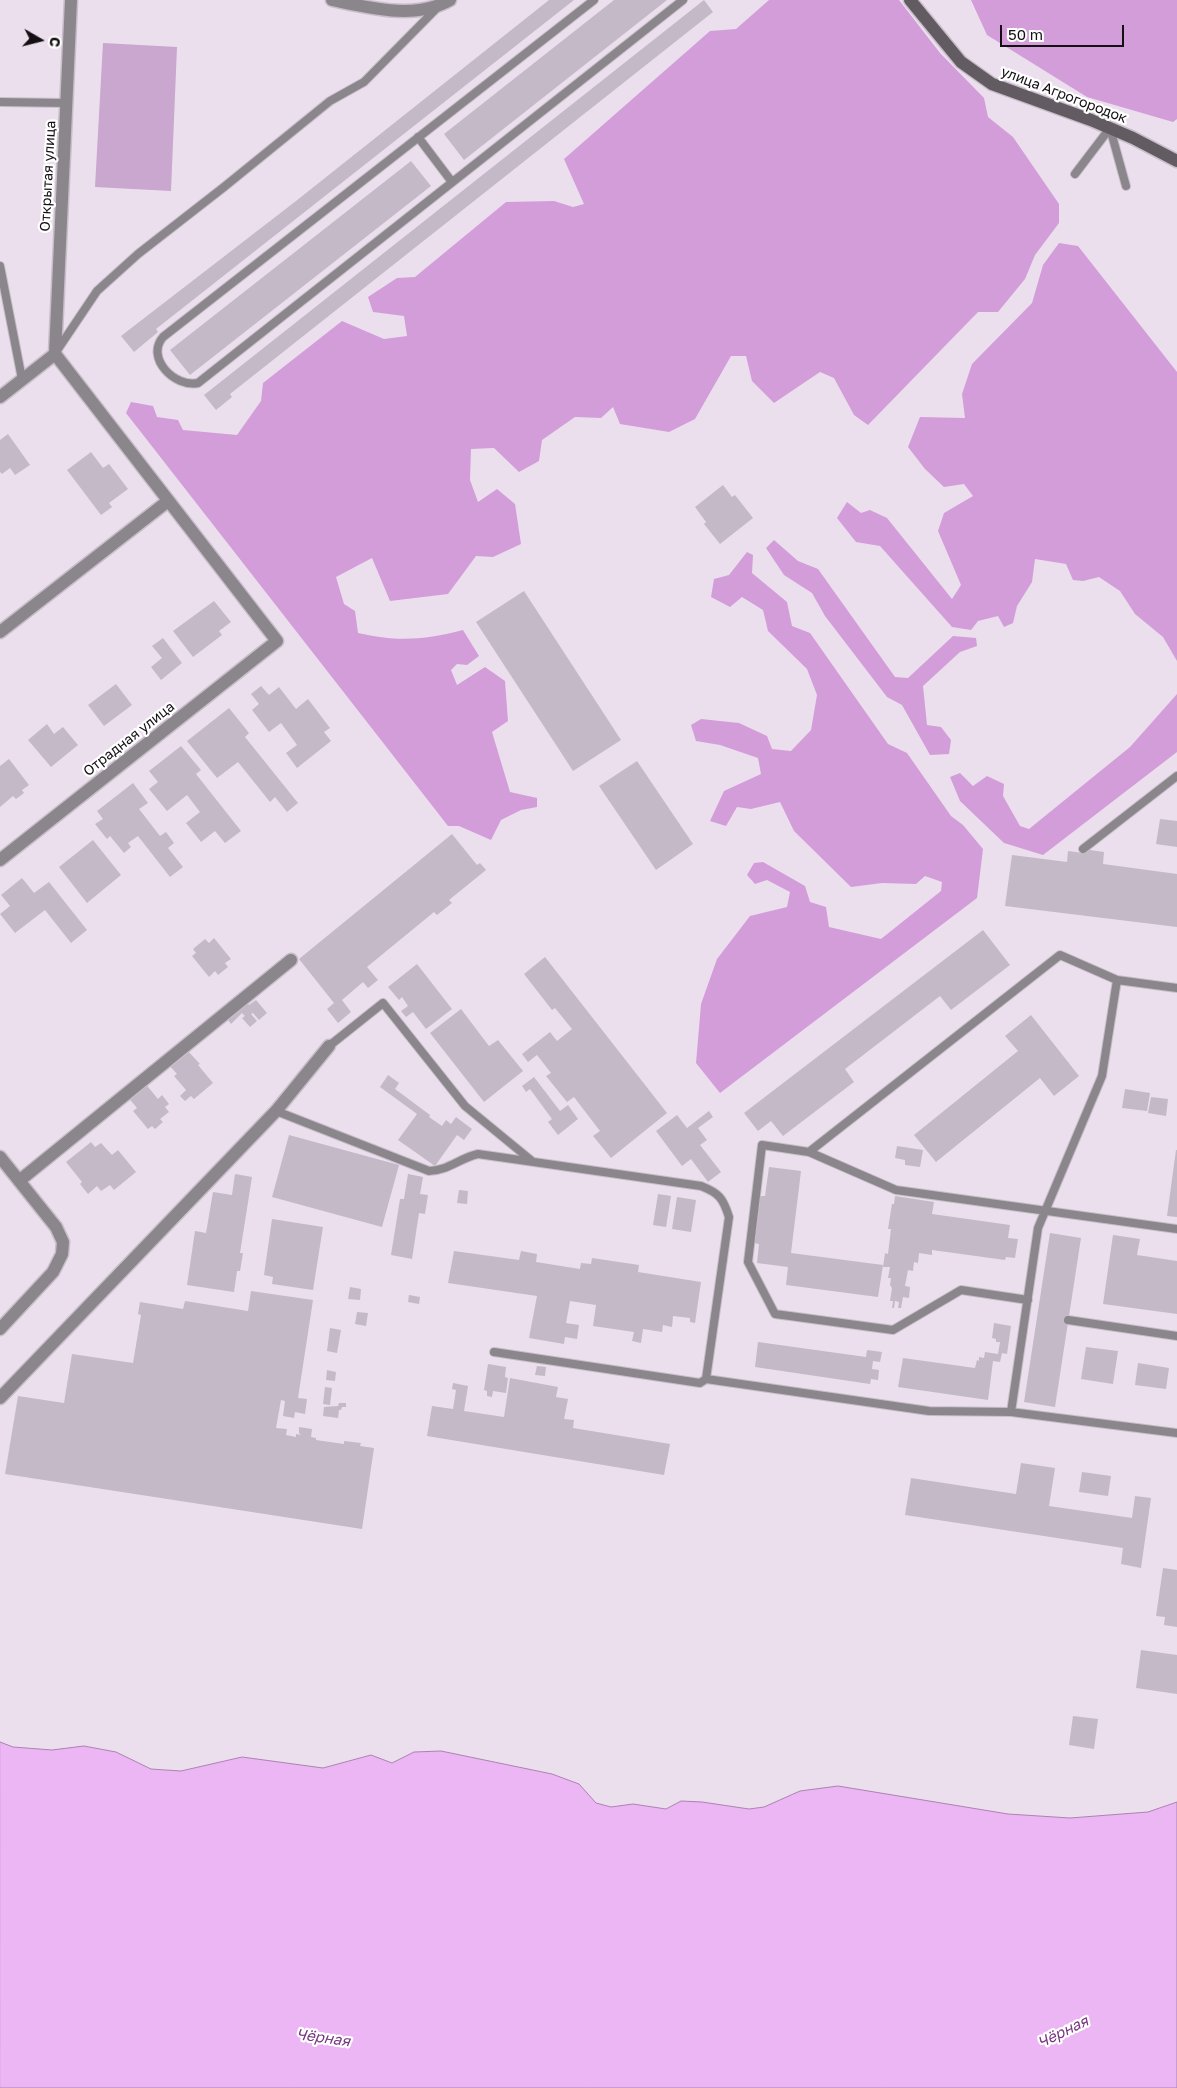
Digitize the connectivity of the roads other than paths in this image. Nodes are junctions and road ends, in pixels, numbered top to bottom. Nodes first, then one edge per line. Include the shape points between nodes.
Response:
1 (71, 0) edge
2 (332, 0) edge
3 (594, 0) edge
4 (683, 0) edge
5 (910, 0) edge
6 (445, 3) edge
7 (0, 102) edge
8 (66, 104) junction
9 (1110, 128) junction
10 (418, 137) junction
11 (1177, 161) edge
12 (1076, 174) dead end
13 (452, 182) junction
14 (1126, 186) dead end
15 (0, 266) edge
16 (55, 354) junction
17 (22, 379) junction
18 (0, 396) edge
19 (168, 501) junction
20 (0, 632) edge
21 (1177, 776) edge
22 (1084, 849) dead end
23 (0, 860) edge
24 (291, 960) dead end
25 (1116, 980) junction
26 (1177, 988) edge
27 (329, 1046) joint
28 (276, 1111) junction
29 (808, 1152) junction
30 (0, 1157) edge
31 (533, 1161) junction
32 (19, 1181) junction
33 (1046, 1211) junction
34 (1177, 1229) edge
35 (1028, 1300) junction
36 (1068, 1320) dead end
37 (0, 1329) edge
38 (1177, 1336) edge
39 (494, 1352) dead end
40 (706, 1379) junction
41 (0, 1398) edge
42 (1010, 1412) junction
43 (1177, 1434) edge

1 - 8 street, Открытая улица
2 - 6 street via 419,11
3 - 10 lane
4 - 13 lane
5 - 9 street, улица Агрогородок via 961,62 992,84
6 - 16 lane via 364,82 330,101 104,284
7 - 8 lane
8 - 16 street, Открытая улица
9 - 11 street, улица Агрогородок
9 - 12 lane
9 - 14 lane
10 - 13 lane
10 - 13 lane via 163,337 158,343 158,356 171,376 190,385 198,383
15 - 17 lane
16 - 17 street
16 - 19 street
17 - 18 street
19 - 20 street
19 - 23 street, Отрадная улица via 277,641
21 - 22 lane
24 - 32 street
25 - 26 lane
25 - 29 lane via 1060,955
25 - 33 lane via 1102,1076
27 - 28 street
27 - 31 lane via 382,1002 465,1106
28 - 31 lane via 429,1170 446,1168 466,1156 478,1154
28 - 41 street
29 - 33 lane via 896,1190
29 - 35 lane via 762,1145 748,1262 775,1314 892,1330 961,1290
30 - 32 street
31 - 40 lane via 701,1186 715,1191 724,1201 729,1217
32 - 37 street via 56,1227 63,1242 62,1254 53,1272
33 - 34 lane
33 - 35 lane via 1038,1228
35 - 42 lane
36 - 38 lane
39 - 40 lane via 700,1383
40 - 42 lane via 928,1411
42 - 43 lane

